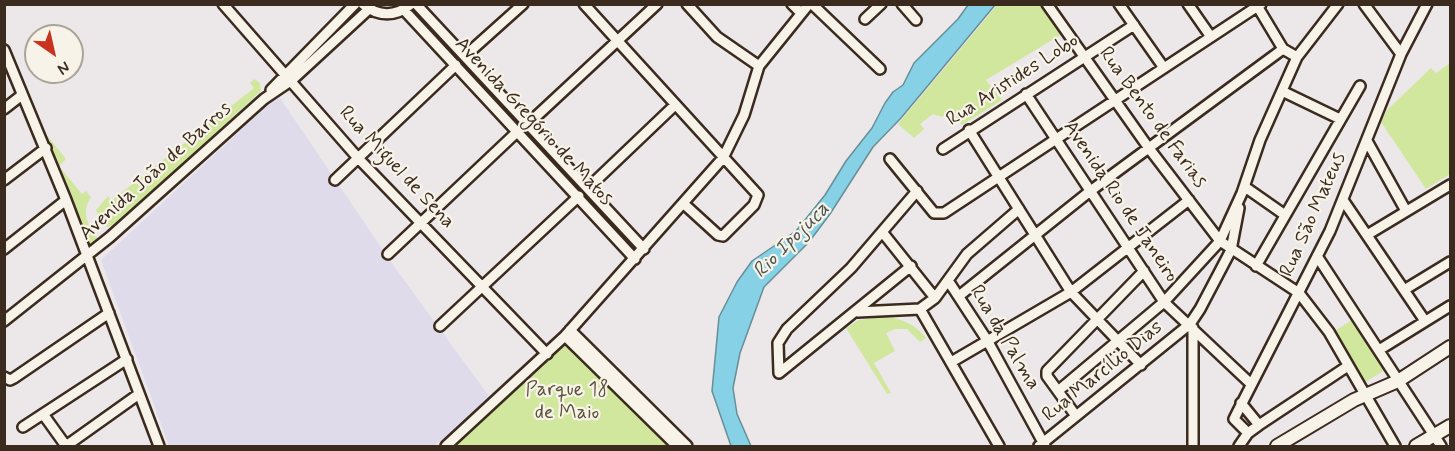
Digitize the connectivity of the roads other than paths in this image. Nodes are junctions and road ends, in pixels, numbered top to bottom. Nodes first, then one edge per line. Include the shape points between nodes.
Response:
1 (223, 4) edge
2 (356, 4) edge
3 (416, 4) edge
4 (523, 4) edge
5 (584, 4) edge
6 (657, 4) edge
7 (687, 4) edge
8 (792, 4) edge
9 (811, 4) edge
10 (881, 4) edge
11 (902, 4) edge
12 (1047, 4) edge
13 (1119, 4) edge
14 (1188, 4) edge
15 (1338, 4) edge
16 (1364, 4) edge
17 (1427, 4) edge
18 (1258, 5) edge
19 (366, 7) edge
20 (408, 7) edge
21 (801, 13) junction
22 (865, 19) dead end
23 (916, 20) dead end
24 (1134, 24) junction
25 (1210, 37) junction
26 (617, 41) junction
27 (1282, 49) junction
28 (4, 50) edge
29 (1401, 54) junction
30 (465, 56) junction
31 (1085, 56) junction
32 (1297, 57) junction
33 (456, 65) junction
34 (759, 66) junction
35 (1164, 68) junction
36 (880, 69) dead end
37 (288, 77) junction
38 (1360, 86) dead end
39 (1282, 91) junction
40 (1026, 94) junction
41 (22, 95) junction
42 (1116, 99) junction
43 (675, 105) junction
44 (4, 109) edge
45 (1340, 119) junction
46 (528, 124) junction
47 (969, 129) junction
48 (519, 131) junction
49 (1056, 139) junction
50 (1367, 141) junction
51 (1148, 147) junction
52 (46, 148) junction
53 (943, 149) dead end
54 (358, 158) junction
55 (723, 158) junction
56 (890, 159) dead end
57 (1000, 176) junction
58 (4, 180) edge
59 (335, 180) dead end
60 (588, 188) junction
61 (1244, 190) junction
62 (1448, 190) edge
63 (917, 191) junction
64 (1089, 192) junction
65 (579, 196) junction
66 (66, 200) junction
67 (1189, 200) junction
68 (1343, 200) junction
69 (684, 204) junction
70 (1019, 209) junction
71 (1406, 211) junction
72 (1284, 215) junction
73 (421, 222) junction
74 (883, 233) junction
75 (1035, 234) junction
76 (1367, 235) junction
77 (1220, 241) junction
78 (1128, 246) junction
79 (4, 249) edge
80 (644, 249) junction
81 (1231, 250) junction
82 (388, 254) dead end
83 (87, 255) junction
84 (1317, 256) junction
85 (635, 259) junction
86 (1450, 262) edge
87 (911, 266) junction
88 (1256, 266) junction
89 (1144, 271) junction
90 (949, 282) junction
91 (483, 286) junction
92 (1404, 290) junction
93 (1071, 292) junction
94 (1299, 293) junction
95 (959, 296) junction
96 (935, 298) junction
97 (1164, 302) junction
98 (1450, 306) edge
99 (920, 309) junction
100 (858, 312) junction
101 (110, 313) junction
102 (1095, 318) junction
103 (4, 321) edge
104 (1425, 321) junction
105 (440, 326) dead end
106 (1192, 326) junction
107 (567, 333) junction
108 (987, 340) junction
109 (1117, 340) junction
110 (1450, 347) edge
111 (1378, 350) junction
112 (547, 354) junction
113 (127, 359) junction
114 (952, 361) junction
115 (1141, 365) junction
116 (1348, 366) junction
117 (7, 378) edge
118 (1398, 381) junction
119 (1251, 384) junction
120 (1059, 391) junction
121 (139, 394) junction
122 (1366, 395) junction
123 (1241, 403) junction
124 (43, 414) junction
125 (1076, 416) junction
126 (1259, 425) junction
127 (1450, 426) edge
128 (23, 427) dead end
129 (1248, 433) junction
130 (1437, 441) edge
131 (157, 446) edge
132 (1043, 446) edge
133 (66, 447) edge
134 (446, 447) edge
135 (677, 447) edge
136 (687, 447) edge
137 (999, 447) edge
138 (1193, 447) edge
139 (1239, 447) edge
140 (1276, 447) edge
141 (1395, 447) edge
142 (1416, 447) edge

1 - 37 street, Rua Miguel de Sena
2 - 37 street, Avenida João de Barros
3 - 30 street, Avenida Gregório de Matos
4 - 30 street
5 - 26 street
6 - 26 street
7 - 34 street via 717,37
8 - 21 street
9 - 21 street
9 - 36 street
10 - 22 street
11 - 23 street
12 - 31 street, Rua Bento de Farias
13 - 24 street
14 - 25 street
15 - 32 street
16 - 29 street
17 - 29 street, Rua São Mateus
18 - 25 street
18 - 27 street
19 - 20 street, Avenida Gregório de Matos via 392,14
19 - 37 street, Avenida João de Barros
20 - 33 street, Avenida Gregório de Matos
21 - 34 street
24 - 31 street, Rua Aristides Lobo
24 - 35 street
25 - 35 street
26 - 43 street
26 - 46 street
27 - 32 street
27 - 51 street
28 - 41 street
29 - 50 street, Rua São Mateus
30 - 46 street, Avenida Gregório de Matos
31 - 40 street, Rua Aristides Lobo
31 - 42 street, Rua Bento de Farias
32 - 39 street
33 - 48 street, Avenida Gregório de Matos
33 - 54 street
34 - 55 street via 744,115
35 - 42 street
37 - 54 street, Rua Miguel de Sena
37 - 83 street, Avenida João de Barros
38 - 45 street
39 - 45 street
39 - 61 street
40 - 47 street, Rua Aristides Lobo
40 - 49 street, Avenida Rio de Janeiro
41 - 44 street
41 - 52 street
42 - 49 street
42 - 51 street, Rua Bento de Farias
43 - 55 street
43 - 60 street
45 - 72 street
46 - 60 street, Avenida Gregório de Matos
47 - 53 street, Rua Aristides Lobo
47 - 57 street
48 - 65 street, Avenida Gregório de Matos
48 - 73 street
49 - 57 street
49 - 64 street, Avenida Rio de Janeiro
50 - 68 street, Rua São Mateus
50 - 71 street
51 - 64 street
51 - 67 street, Rua Bento de Farias
52 - 58 street
52 - 66 street
54 - 59 street
54 - 73 street, Rua Miguel de Sena
55 - 69 street
55 - 69 street via 757,192 754,205 728,233 718,235
56 - 63 street
57 - 63 street via 937,215
57 - 70 street
60 - 80 street, Avenida Gregório de Matos
61 - 72 street
61 - 77 street
61 - 81 street
62 - 71 street
63 - 74 street
64 - 75 street
64 - 78 street, Avenida Rio de Janeiro
65 - 85 street, Avenida Gregório de Matos
65 - 91 street
66 - 79 street
66 - 83 street
67 - 77 street, Rua Bento de Farias
67 - 78 street
68 - 76 street
68 - 84 street, Rua São Mateus
69 - 80 street
70 - 75 street
70 - 90 street via 967,254
71 - 76 street
72 - 88 street
73 - 82 street
73 - 91 street, Rua Miguel de Sena
74 - 87 street
74 - 100 street via 787,329 778,343 779,373
75 - 93 street
75 - 95 street
76 - 92 street
77 - 81 street, Rua Bento de Farias
77 - 97 street
78 - 89 street, Avenida Rio de Janeiro
78 - 93 street
80 - 85 street
81 - 88 street, Rua Bento de Farias
81 - 106 street
83 - 101 street, Avenida João de Barros
83 - 103 street
84 - 94 street, Rua São Mateus
84 - 111 street
85 - 107 street
86 - 92 street
87 - 96 street
87 - 100 street
88 - 94 street, Rua Bento de Farias
89 - 97 street, Avenida Rio de Janeiro
89 - 102 street
90 - 95 street, Rua da Palma
90 - 96 street
91 - 105 street
91 - 112 street, Rua Miguel de Sena
92 - 104 street
93 - 102 street
93 - 108 street
94 - 116 street via 1329,332
94 - 119 street, Rua São Mateus
95 - 108 street, Rua da Palma
96 - 99 street
97 - 106 street, Avenida Rio de Janeiro
97 - 109 street
98 - 104 street
99 - 100 street
99 - 114 street
101 - 113 street, Avenida João de Barros
101 - 117 street
102 - 109 street
102 - 120 street via 1047,373
104 - 111 street
106 - 115 street, Rua Marcílio Dias
106 - 119 street, Avenida Rio de Janeiro
106 - 138 street
107 - 112 street
107 - 135 street
107 - 136 street
108 - 114 street
108 - 132 street, Rua da Palma
109 - 115 street
109 - 120 street
110 - 118 main road
111 - 118 street
112 - 134 street
113 - 121 street, Avenida João de Barros
113 - 124 street
114 - 137 street
115 - 125 street, Rua Marcílio Dias
116 - 122 street
116 - 126 street
118 - 122 main road
118 - 130 street
119 - 123 street, Rua São Mateus
120 - 125 street
121 - 131 street, Avenida João de Barros
121 - 133 street
122 - 140 main road
122 - 141 street
123 - 126 street
123 - 129 street via 1234,419
124 - 128 street
124 - 133 street
125 - 132 street, Rua Marcílio Dias
126 - 129 street
127 - 130 main road
129 - 139 street
130 - 142 main road

